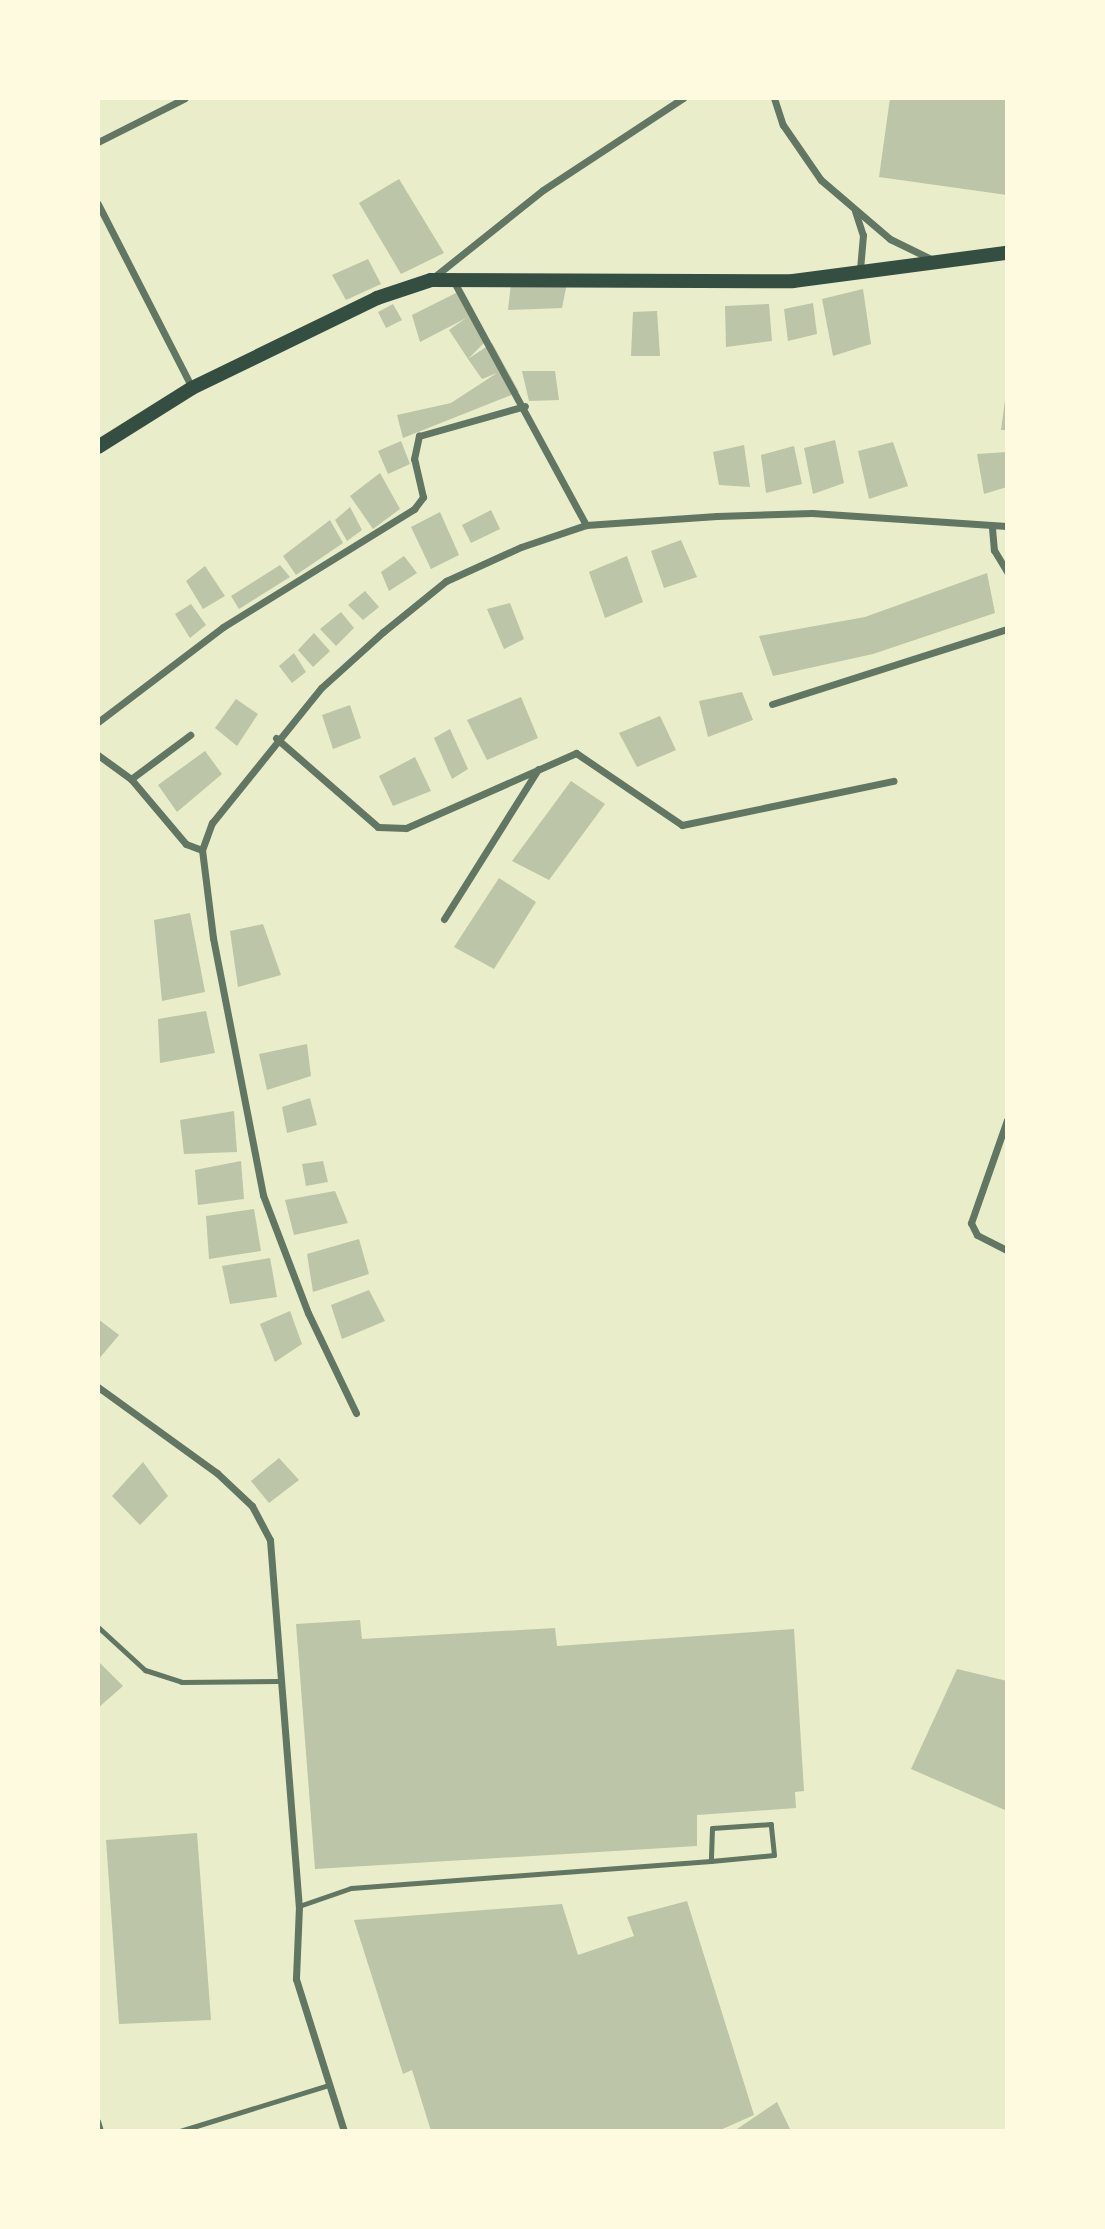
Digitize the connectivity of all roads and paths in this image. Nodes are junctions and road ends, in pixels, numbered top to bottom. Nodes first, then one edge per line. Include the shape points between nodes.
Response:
1 (185, 98) edge
2 (682, 98) edge
3 (774, 98) edge
4 (98, 142) edge
5 (98, 204) edge
6 (854, 210) junction
7 (1007, 253) edge
8 (936, 262) junction
9 (860, 272) junction
10 (453, 278) junction
11 (431, 280) junction
12 (192, 388) junction
13 (525, 405) junction
14 (98, 447) edge
15 (586, 525) junction
16 (1007, 526) edge
17 (992, 528) junction
18 (1007, 572) edge
19 (1007, 629) edge
20 (772, 704) dead end
21 (98, 722) edge
22 (190, 735) dead end
23 (276, 738) junction
24 (98, 755) edge
25 (538, 769) junction
26 (131, 779) junction
27 (893, 781) dead end
28 (202, 850) junction
29 (443, 919) dead end
30 (1007, 1120) edge
31 (1007, 1250) edge
32 (98, 1387) edge
33 (356, 1413) dead end
34 (98, 1627) edge
35 (278, 1681) junction
36 (711, 1861) junction
37 (299, 1906) junction
38 (329, 2085) junction
39 (98, 2121) edge
40 (101, 2131) edge
41 (180, 2131) edge
42 (344, 2131) edge

1 - 4 street
2 - 11 street via 543,190
3 - 6 street via 799,151
5 - 12 street
6 - 8 street via 890,239
6 - 9 street via 863,235
7 - 8 main road
8 - 9 main road
9 - 10 main road via 793,281
10 - 11 main road
10 - 13 street
11 - 12 main road via 377,298
12 - 14 main road
13 - 15 street
13 - 21 street via 419,436 414,460 423,497 414,509 223,627
15 - 17 street via 812,513
15 - 23 street via 446,581 321,688
16 - 17 street
17 - 18 street via 994,550
19 - 20 street
22 - 26 street
23 - 25 street via 378,827 406,828
23 - 28 street via 212,823
24 - 26 street
25 - 27 street via 576,753 682,825
25 - 29 street
26 - 28 street via 187,844
28 - 33 street via 263,1195 308,1313
30 - 31 street via 971,1223 977,1235
32 - 35 street via 252,1506 270,1540 278,1588
34 - 35 lane via 145,1670 181,1682
35 - 37 street
36 - 36 lane via 712,1829 771,1824 774,1855
36 - 37 lane via 351,1888
37 - 38 street via 296,1979
38 - 41 lane
38 - 42 street
39 - 40 lane

